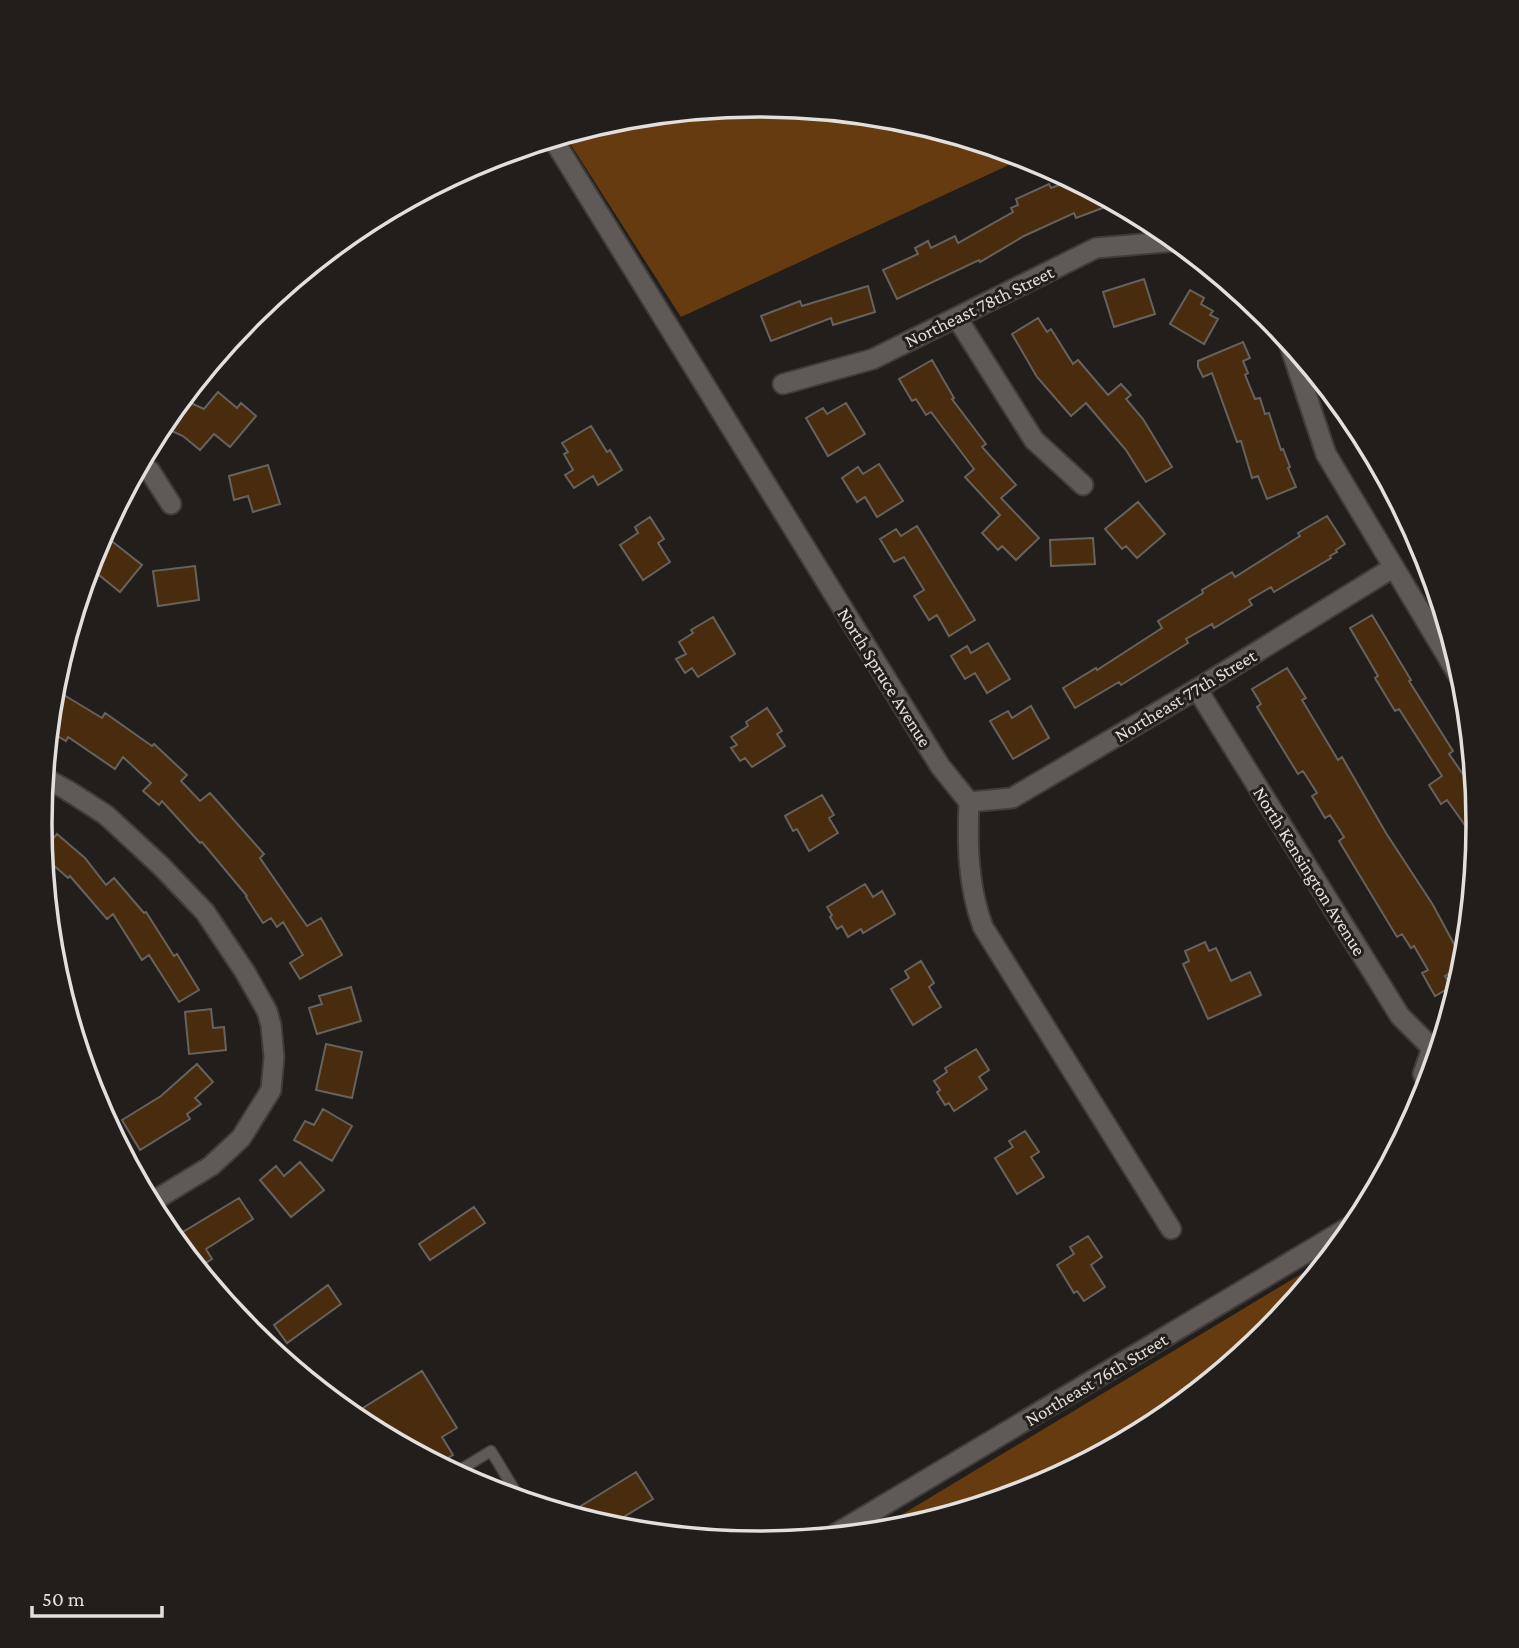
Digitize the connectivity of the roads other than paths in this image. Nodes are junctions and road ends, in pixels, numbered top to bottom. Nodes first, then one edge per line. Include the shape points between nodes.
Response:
1 (558, 147) edge
2 (1161, 242) edge
3 (957, 318) junction
4 (1296, 364) edge
5 (783, 384) dead end
6 (147, 469) edge
7 (1083, 485) dead end
8 (171, 505) dead end
9 (1394, 568) junction
10 (1445, 652) edge
11 (1197, 689) junction
12 (54, 783) edge
13 (969, 802) junction
14 (1431, 1045) edge
15 (159, 1197) edge
16 (1171, 1229) dead end
17 (1333, 1237) edge
18 (466, 1466) edge
19 (512, 1486) edge
20 (850, 1525) edge

1 - 13 street, North Spruce Avenue via 940,766
2 - 3 street, Northeast 78th Street via 1096,248
3 - 5 street, Northeast 78th Street via 873,359
3 - 7 street via 1034,440
4 - 9 street via 1326,454
6 - 8 street
9 - 10 street
9 - 11 street, Northeast 77th Street
11 - 13 street, Northeast 77th Street via 1012,798
11 - 14 street, North Kensington Avenue via 1400,1016
12 - 15 street via 106,815 205,912 245,972 271,1025 271,1090 241,1138 211,1166
13 - 16 street via 967,841 983,927
17 - 20 street, Northeast 76th Street
18 - 19 lane via 491,1451

